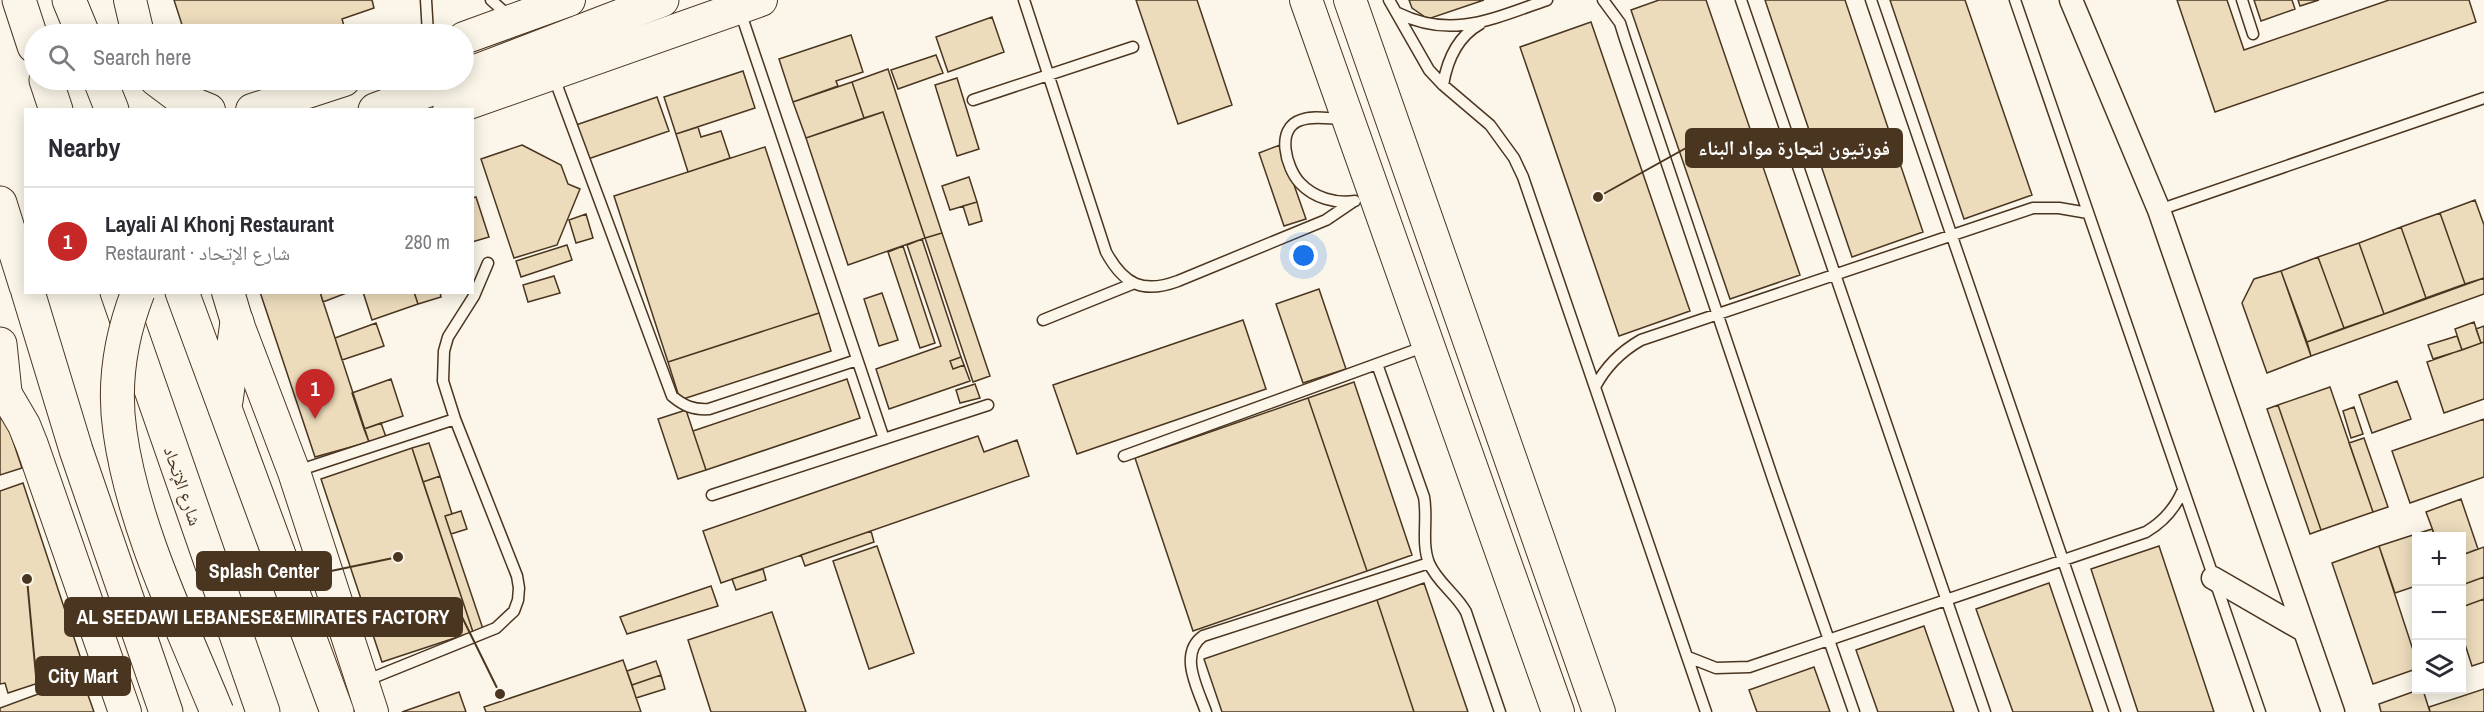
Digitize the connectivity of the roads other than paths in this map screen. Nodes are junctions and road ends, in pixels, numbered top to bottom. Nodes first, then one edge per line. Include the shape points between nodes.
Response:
1 (19, 0) edge
2 (69, 0) edge
3 (130, 0) edge
4 (426, 0) edge
5 (569, 0) edge
6 (662, 0) edge
7 (1024, 0) edge
8 (1306, 0) edge
9 (1350, 0) edge
10 (1389, 0) edge
11 (1546, 0) edge
12 (1603, 0) edge
13 (1741, 0) edge
14 (1871, 0) edge
15 (2015, 0) edge
16 (2071, 0) edge
17 (2242, 0) edge
18 (750, 4) edge
19 (503, 10) edge
20 (1398, 13) junction
21 (1488, 20) junction
22 (27, 24) edge
23 (79, 24) edge
24 (136, 24) edge
25 (427, 24) edge
26 (474, 31) edge
27 (2253, 34) dead end
28 (1133, 47) dead end
29 (474, 72) edge
30 (553, 73) junction
31 (1048, 75) junction
32 (1443, 86) junction
33 (49, 90) edge
34 (104, 90) edge
35 (159, 90) edge
36 (169, 90) edge
37 (313, 90) edge
38 (428, 90) edge
39 (2484, 98) edge
40 (973, 100) dead end
41 (55, 108) edge
42 (111, 108) edge
43 (165, 108) edge
44 (204, 108) edge
45 (258, 108) edge
46 (380, 108) edge
47 (455, 108) edge
48 (1349, 119) junction
49 (1365, 197) junction
50 (0, 203) edge
51 (2159, 210) junction
52 (2088, 213) junction
53 (1950, 236) junction
54 (488, 263) dead end
55 (1835, 275) junction
56 (24, 280) edge
57 (1132, 284) junction
58 (474, 293) edge
59 (28, 294) edge
60 (118, 294) edge
61 (137, 294) edge
62 (183, 294) edge
63 (473, 294) edge
64 (233, 307) edge
65 (1719, 314) junction
66 (1044, 320) dead end
67 (0, 344) edge
68 (1429, 345) junction
69 (857, 360) junction
70 (1377, 364) junction
71 (1595, 387) junction
72 (3, 388) edge
73 (987, 405) dead end
74 (226, 406) junction
75 (455, 419) junction
76 (884, 439) junction
77 (1124, 456) dead end
78 (294, 472) junction
79 (2182, 492) junction
80 (712, 495) dead end
81 (2063, 559) junction
82 (1429, 563) junction
83 (2213, 578) junction
84 (1946, 600) junction
85 (2305, 631) junction
86 (1830, 639) junction
87 (1688, 657) junction
88 (362, 682) junction
89 (125, 712) edge
90 (166, 712) edge
91 (217, 712) edge
92 (263, 712) edge
93 (337, 712) edge
94 (372, 712) edge
95 (1206, 712) edge
96 (1500, 712) edge
97 (1558, 712) edge
98 (1599, 712) edge
99 (1706, 712) edge
100 (1854, 712) edge
101 (1985, 712) edge
102 (2115, 712) edge
103 (2260, 712) edge
104 (2333, 712) edge

1 - 22 main road
2 - 23 main road
3 - 24 main road
4 - 25 lane
5 - 19 main road
6 - 29 main road
7 - 31 lane
8 - 48 main road
9 - 98 main road
10 - 20 lane
11 - 21 lane
12 - 65 lane via 1626,39
13 - 55 lane
14 - 53 lane
15 - 52 lane
16 - 51 street
17 - 27 lane
18 - 30 main road
18 - 69 lane
19 - 26 main road
20 - 21 lane via 1442,27
20 - 32 lane via 1417,52
21 - 32 lane via 1476,26 1457,46
28 - 31 lane
30 - 47 main road
30 - 69 lane via 672,396 695,410 709,409
31 - 40 lane
31 - 57 lane via 1106,252
32 - 71 lane via 1490,125 1514,158
33 - 41 main road
34 - 42 main road
35 - 43 main road
36 - 44 main road
37 - 45 main road
38 - 46 main road
39 - 51 lane
48 - 49 main road
48 - 49 lane via 1300,120 1289,129 1285,144 1295,176 1309,191 1341,202
49 - 57 lane via 1326,220 1178,281 1155,287
49 - 68 main road
50 - 56 main road
51 - 85 street
52 - 53 lane via 2033,208
52 - 79 lane
53 - 55 lane
53 - 81 lane
54 - 58 lane
55 - 65 lane
55 - 84 lane
57 - 66 lane
59 - 90 main road via 76,450
60 - 92 main road, شارع الإتحاد
61 - 91 main road, bridge via 119,369 122,442 150,546
62 - 74 main road
63 - 75 lane via 454,324 444,351 443,381
64 - 74 main road
64 - 78 main road
65 - 71 lane via 1630,346 1611,362
65 - 86 lane
67 - 72 main road
68 - 70 lane
68 - 97 main road
69 - 76 lane
70 - 77 lane
70 - 82 lane via 1424,497
71 - 87 lane
72 - 89 main road via 32,446 101,683
73 - 76 lane
74 - 93 main road
75 - 78 lane
75 - 88 lane via 517,576 518,600 510,616 496,628
76 - 80 lane
78 - 88 main road
79 - 81 lane via 2172,511 2156,526
79 - 83 lane
81 - 84 lane
81 - 102 lane
82 - 95 lane via 1203,636 1192,646 1189,660
82 - 96 lane via 1466,612
83 - 85 street
83 - 103 lane
84 - 86 lane
84 - 101 lane
85 - 104 street
86 - 87 lane via 1749,667 1716,668
86 - 100 lane
87 - 99 lane
88 - 94 main road

